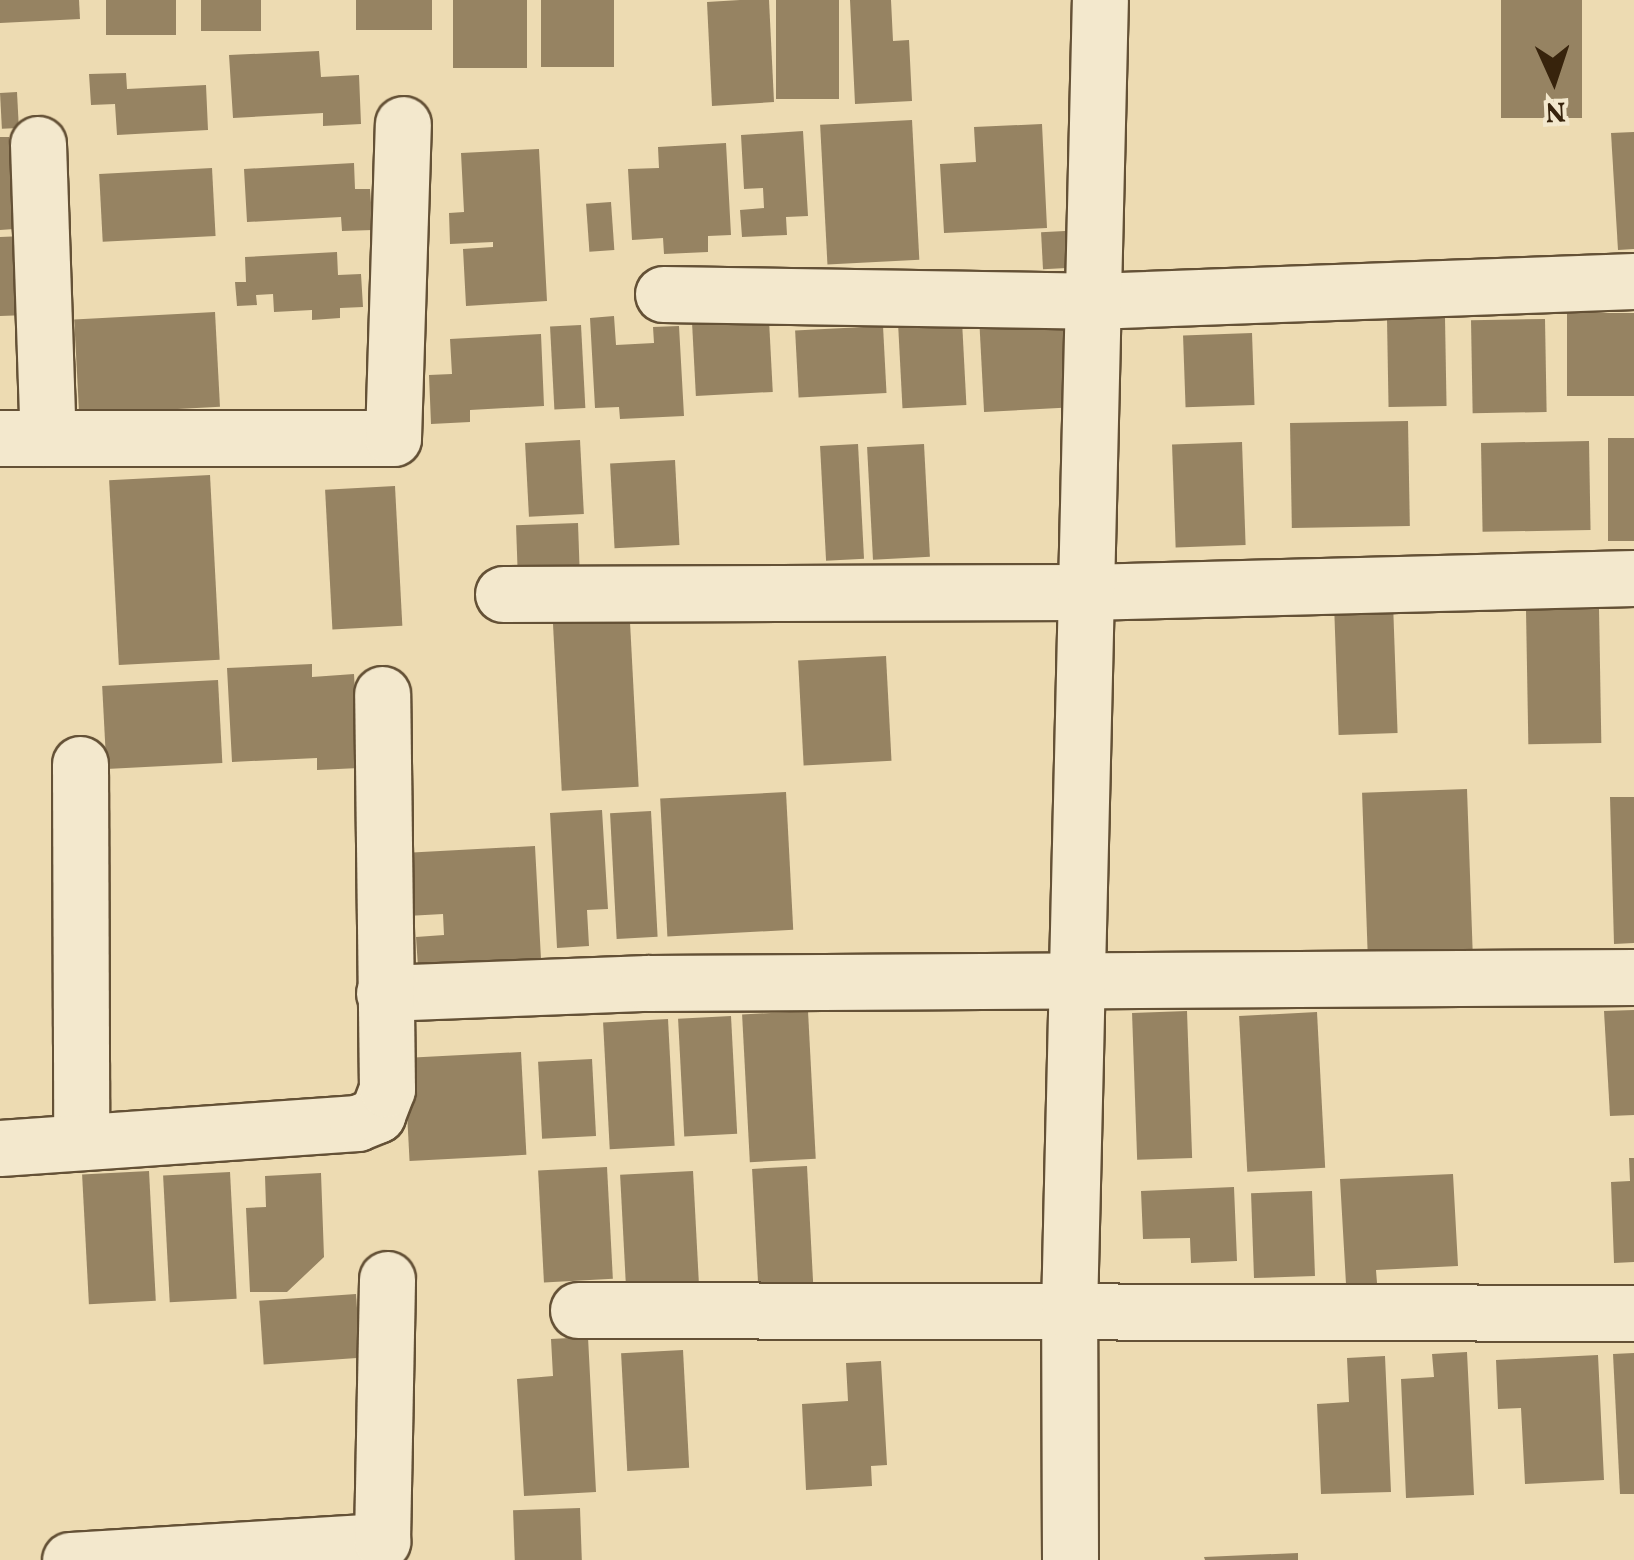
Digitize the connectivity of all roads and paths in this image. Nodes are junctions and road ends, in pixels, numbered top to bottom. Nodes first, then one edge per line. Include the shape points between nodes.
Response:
1 (1100, 0) edge
2 (403, 124) dead end
3 (38, 144) dead end
4 (1634, 280) edge
5 (663, 294) dead end
6 (1093, 301) junction
7 (24, 438) edge
8 (1634, 578) edge
9 (1086, 592) junction
10 (502, 594) dead end
11 (382, 694) dead end
12 (80, 764) dead end
13 (1634, 977) edge
14 (1077, 980) junction
15 (384, 992) junction
16 (81, 1142) junction
17 (0, 1148) edge
18 (387, 1279) dead end
19 (578, 1310) dead end
20 (1069, 1311) junction
21 (1634, 1313) edge
22 (70, 1560) edge
23 (1070, 1560) edge

1 - 6 street
2 - 7 street via 393,438
3 - 7 street
4 - 6 street
5 - 6 street
6 - 9 street
8 - 9 street
9 - 10 street
9 - 14 street
11 - 15 street
12 - 16 street
13 - 14 street
14 - 15 street
14 - 20 street
15 - 16 street via 386,1089 377,1115 357,1123
16 - 17 street
18 - 22 street via 382,1540
19 - 20 street
20 - 21 street
20 - 23 street

